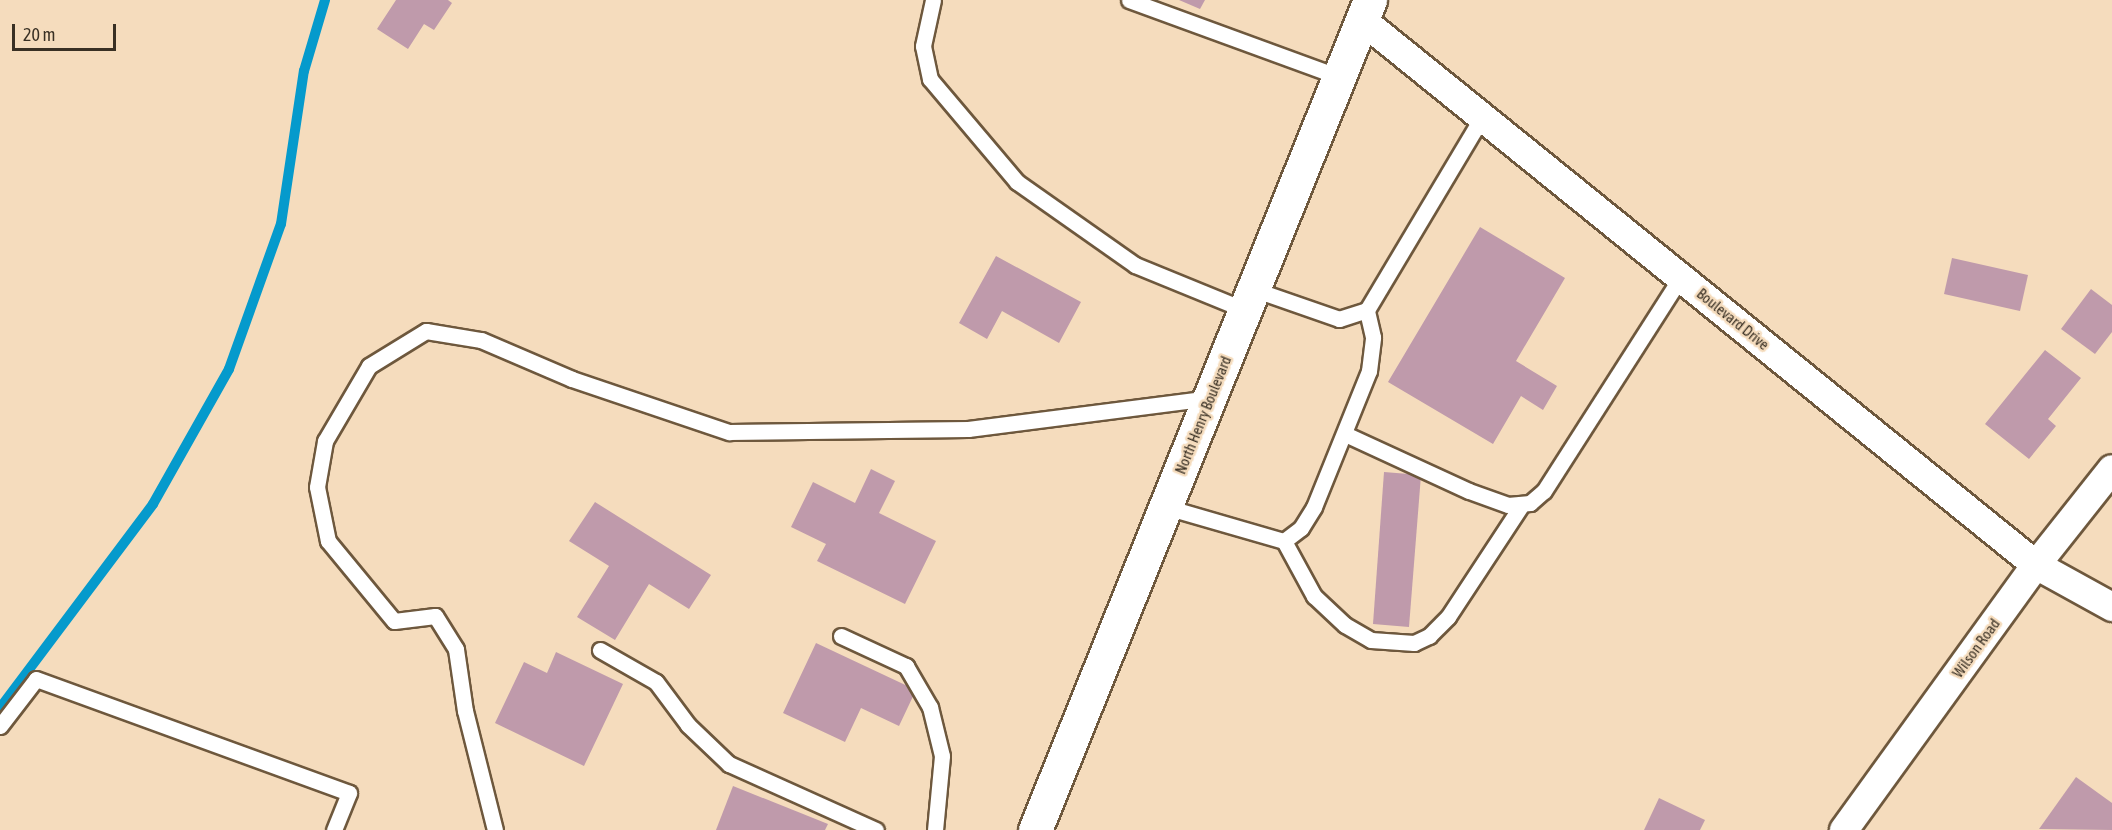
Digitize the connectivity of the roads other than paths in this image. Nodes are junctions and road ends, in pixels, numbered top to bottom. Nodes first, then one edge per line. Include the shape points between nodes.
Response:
1 (933, 0) edge
2 (1129, 0) edge
3 (1366, 10) edge
4 (1340, 77) junction
5 (1482, 117) junction
6 (1681, 278) junction
7 (1249, 299) junction
8 (1367, 310) junction
9 (1209, 398) junction
10 (1345, 434) junction
11 (2112, 468) edge
12 (1521, 506) junction
13 (1166, 507) junction
14 (1284, 541) junction
15 (2036, 565) junction
16 (2112, 607) edge
17 (841, 636) dead end
18 (600, 650) dead end
19 (0, 726) edge
20 (334, 830) edge
21 (495, 830) edge
22 (876, 830) edge
23 (935, 830) edge
24 (1035, 830) edge
25 (1845, 830) edge

1 - 7 lane via 923,46 930,79 1017,182 1135,265
2 - 4 lane
3 - 4 main road, North Henry Boulevard
3 - 5 street, Boulevard Drive
4 - 7 main road, North Henry Boulevard
5 - 6 street, Boulevard Drive
5 - 8 lane
6 - 12 lane via 1544,491
6 - 15 street, Boulevard Drive
7 - 8 lane via 1339,319
7 - 9 main road, North Henry Boulevard
8 - 10 lane via 1373,353
9 - 13 main road, North Henry Boulevard
9 - 21 lane via 968,429 729,432 572,380 481,340 426,331 369,366 325,441 317,487 328,541 394,621 435,615 456,649 465,711
10 - 12 lane via 1469,490
10 - 14 lane via 1308,519
11 - 15 street, Wilson Road
12 - 14 lane via 1448,617 1429,636 1414,643 1371,640 1345,625 1314,596
13 - 14 lane
13 - 24 main road, North Henry Boulevard
15 - 16 street, Boulevard Drive
15 - 25 street, Wilson Road
17 - 23 lane via 906,666 930,707 942,756
18 - 22 lane via 657,682 707,746 729,764
19 - 20 lane via 36,679 349,793

